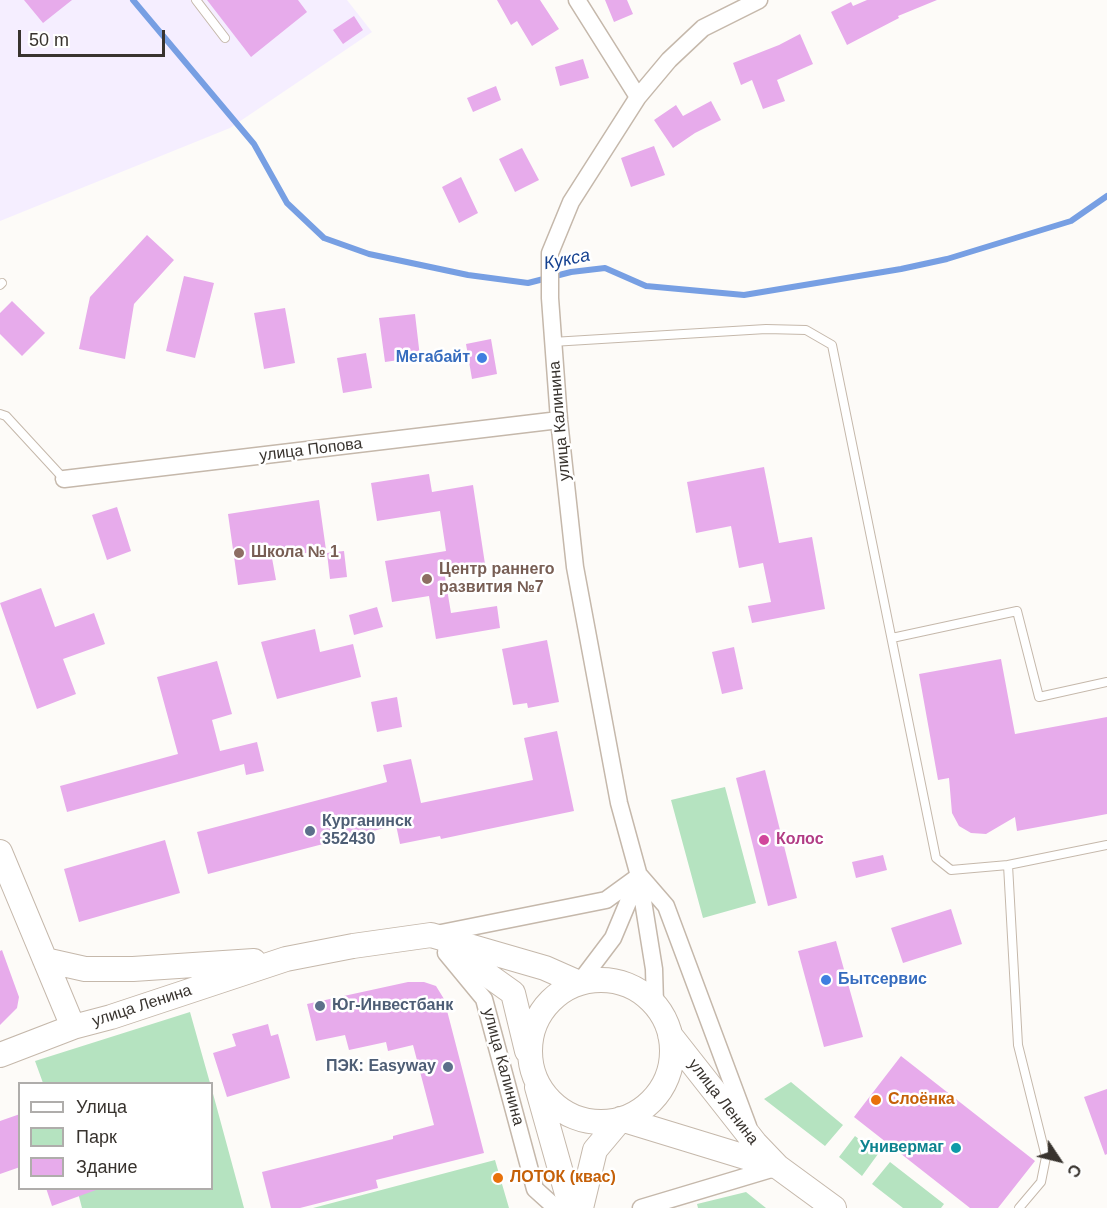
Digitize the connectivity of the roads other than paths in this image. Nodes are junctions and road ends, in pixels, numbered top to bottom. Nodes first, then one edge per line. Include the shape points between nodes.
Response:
1 (196, 0) edge
2 (577, 0) edge
3 (759, 0) edge
4 (225, 38) dead end
5 (638, 97) junction
6 (552, 342) junction
7 (0, 414) edge
8 (559, 420) junction
9 (64, 479) joint
10 (892, 638) junction
11 (1107, 682) edge
12 (1107, 845) edge
13 (0, 852) edge
14 (1008, 865) junction
15 (639, 876) junction
16 (431, 935) junction
17 (286, 959) junction
18 (45, 960) junction
19 (579, 983) junction
20 (655, 1004) junction
21 (73, 1027) junction
22 (670, 1035) junction
23 (0, 1055) edge
24 (531, 1067) junction
25 (621, 1119) junction
26 (755, 1143) junction
27 (778, 1167) junction
28 (556, 1208) edge
29 (571, 1208) edge
30 (582, 1208) edge
31 (641, 1208) edge
32 (834, 1208) edge
33 (1019, 1208) edge

1 - 4 lane
2 - 5 street
3 - 5 street, улица Калинина via 703,28
5 - 6 street, улица Калинина via 571,202 550,253
6 - 8 street, улица Калинина
6 - 10 lane via 766,328 806,330 832,345
7 - 9 lane
8 - 9 street, улица Попова
8 - 15 street, улица Калинина via 575,567 619,803
10 - 11 lane via 1017,611 1039,698
10 - 14 lane via 936,858 951,870
12 - 14 lane
13 - 18 street
14 - 33 lane via 1018,1045 1046,1157 1041,1182
15 - 16 street, улица Ленина via 606,900
15 - 19 street via 613,938
15 - 20 street, улица Калинина via 654,969
15 - 26 street, улица Калинина via 666,906
16 - 17 street, улица Ленина
16 - 19 street, улица Ленина via 545,968
16 - 24 street via 513,993
16 - 28 street, улица Калинина via 484,999 535,1189
17 - 18 street, улица Ленина via 133,969 85,969
17 - 21 street, улица Ленина
18 - 21 street
19 - 20 street via 599,979 620,982 639,990
19 - 24 street via 556,996 538,1015 529,1049
20 - 22 street
21 - 23 street, улица Ленина
22 - 25 street via 670,1070 659,1091 643,1108
22 - 26 street, улица Ленина
24 - 25 street via 543,1093 565,1113 583,1120
24 - 29 street, улица Калинина
25 - 27 street, улица Ленина
25 - 30 street via 595,1150
26 - 27 street, улица Ленина
27 - 31 street
27 - 32 street, улица Ленина

